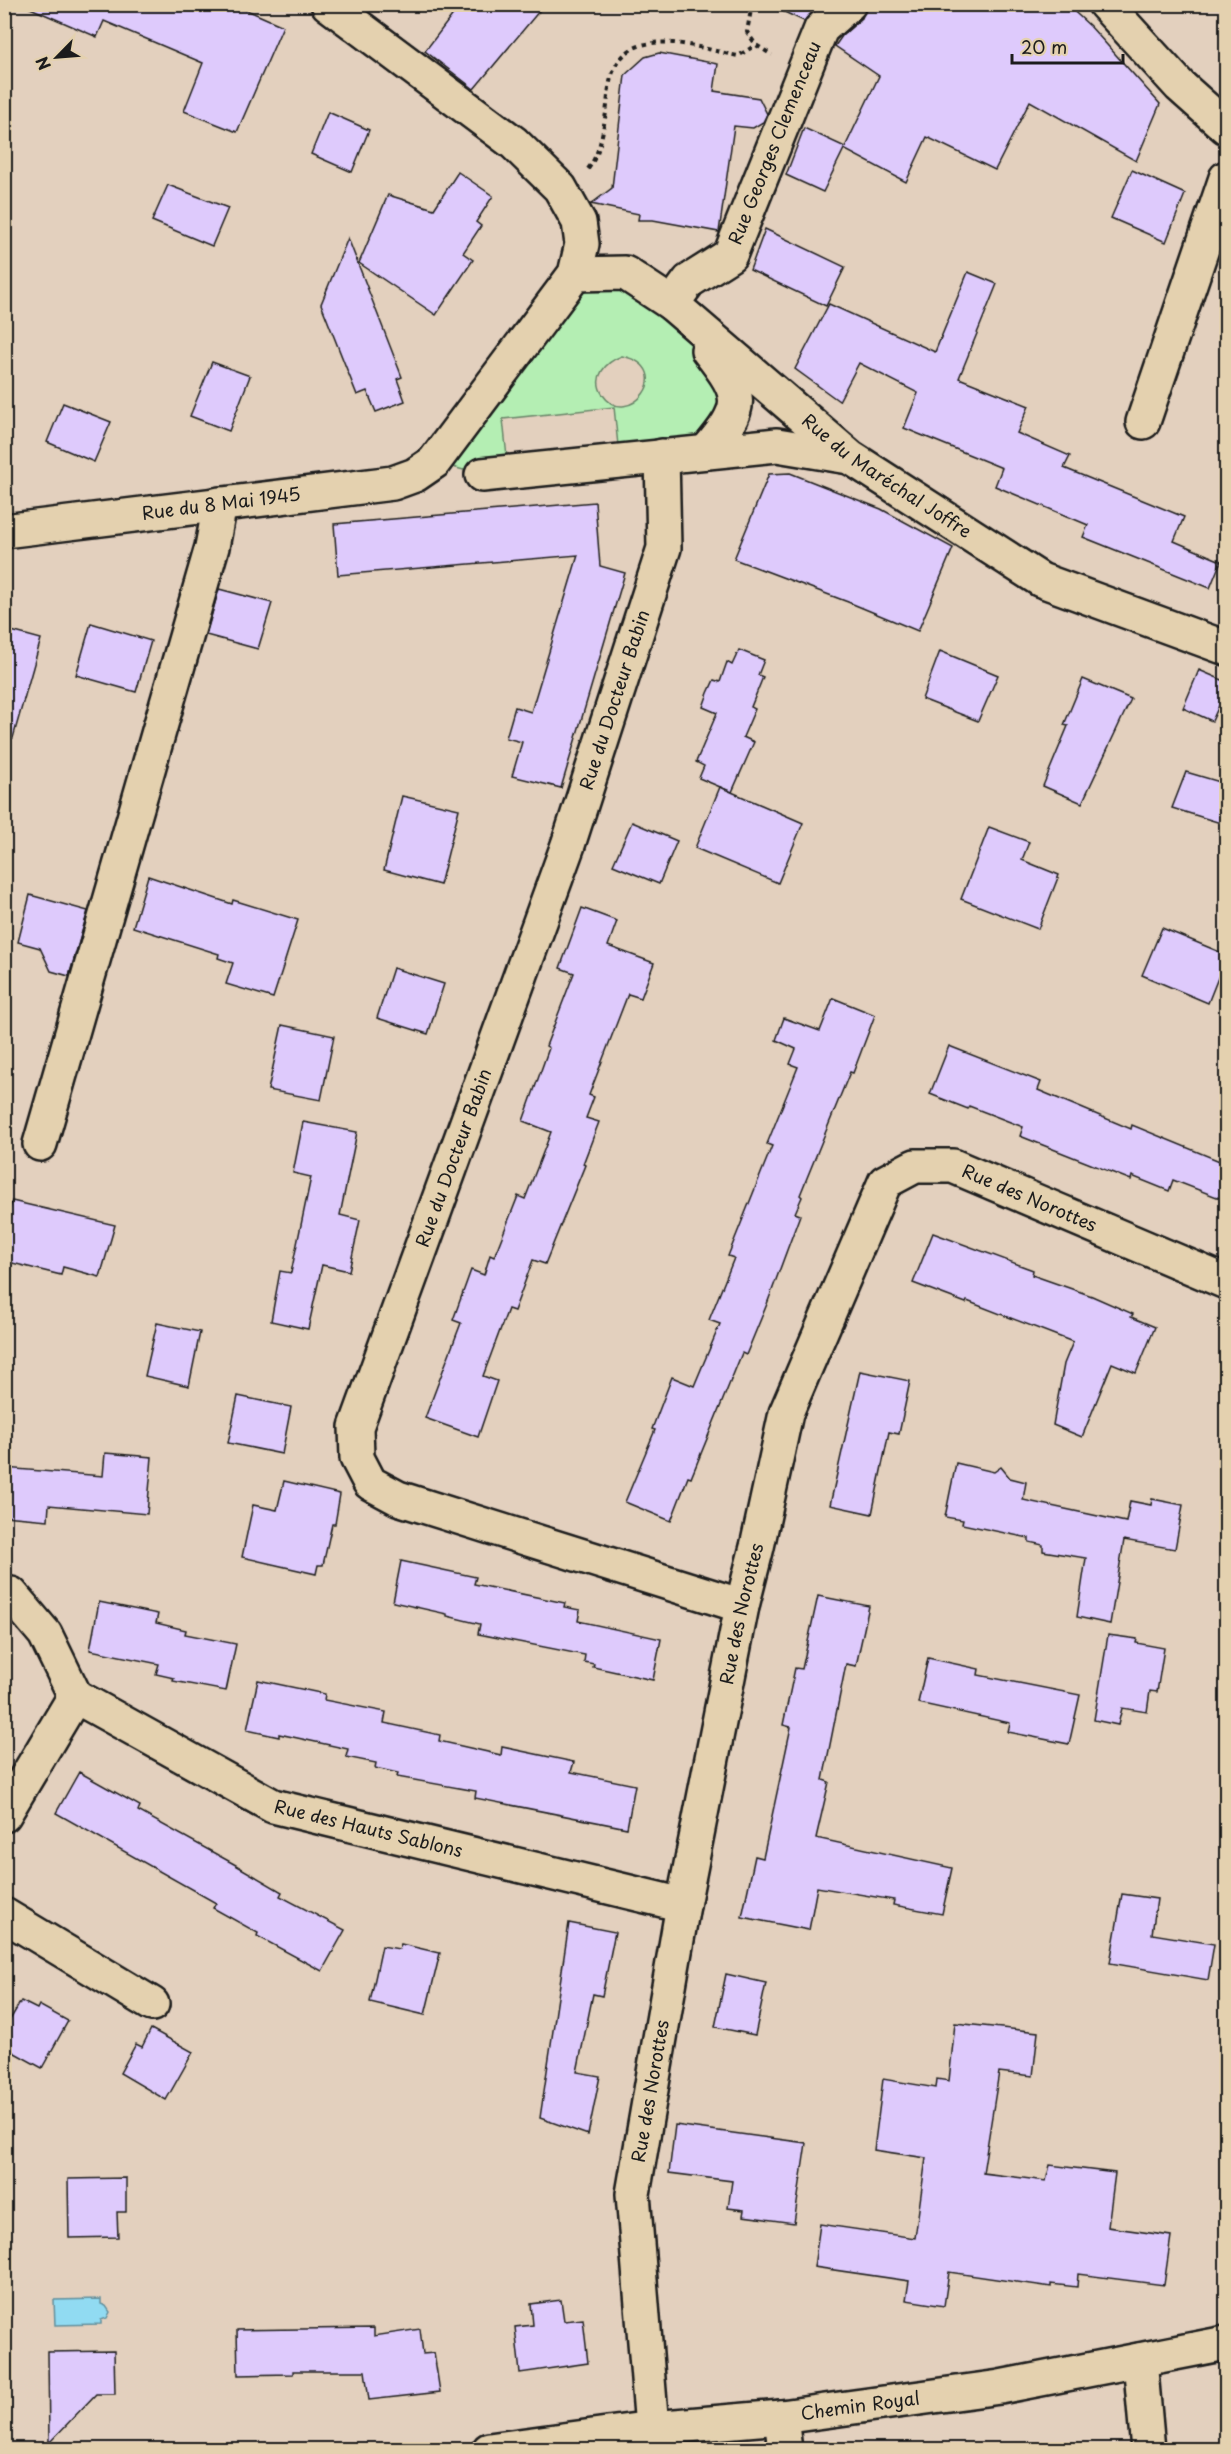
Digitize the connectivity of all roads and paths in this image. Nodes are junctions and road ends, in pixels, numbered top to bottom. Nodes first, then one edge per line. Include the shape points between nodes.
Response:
1 (328, 4) edge
2 (752, 4) edge
3 (849, 4) edge
4 (1105, 4) edge
5 (756, 45) junction
6 (803, 74) junction
7 (1227, 127) edge
8 (1227, 178) edge
9 (566, 199) junction
10 (575, 274) junction
11 (672, 304) junction
12 (1143, 422) dead end
13 (706, 452) junction
14 (662, 456) junction
15 (850, 457) junction
16 (482, 475) dead end
17 (220, 504) junction
18 (4, 531) edge
19 (1227, 648) edge
20 (40, 1144) dead end
21 (1227, 1282) edge
22 (11, 1594) dead end
23 (742, 1606) junction
24 (75, 1696) junction
25 (4, 1815) edge
26 (683, 1905) junction
27 (4, 1915) edge
28 (152, 2004) dead end
29 (1227, 2343) edge
30 (1140, 2361) junction
31 (781, 2417) junction
32 (652, 2428) junction
33 (489, 2450) edge
34 (785, 2450) edge
35 (1148, 2450) edge

1 - 9 street via 514,143 560,188
2 - 5 path via 747,32
3 - 6 street, Rue Georges Clemenceau via 821,28
4 - 7 street via 1180,86
5 - 6 path
5 - 9 path via 738,56 665,41 634,48 613,71 598,155
6 - 11 street, Rue Georges Clemenceau via 730,255 689,281
8 - 12 street
9 - 10 street via 579,222 582,244
10 - 11 street, Rue du Maréchal Joffre via 625,273
10 - 17 street, Rue du 8 Mai 1945 via 434,462 415,475 393,483
11 - 13 street via 730,379 736,394 736,408 729,424
11 - 15 street, Rue du Maréchal Joffre
13 - 14 street
13 - 15 street via 777,445
14 - 16 street
14 - 23 street, Rue du Docteur Babin via 664,548 568,845 356,1427 357,1458 370,1483 398,1498
15 - 19 street, Rue du Maréchal Joffre via 1041,580
17 - 18 street, Rue du 8 Mai 1945
17 - 20 street via 212,546
21 - 23 street, Rue des Norottes via 953,1166 915,1166 885,1182 786,1413
22 - 24 street via 45,1634
23 - 26 street, Rue des Norottes
24 - 25 street
24 - 26 street, Rue des Hauts Sablons via 273,1806
26 - 32 street, Rue des Norottes via 633,2194
27 - 28 street
29 - 30 street, Chemin Royal
30 - 31 street, Chemin Royal via 1000,2387
30 - 35 street
31 - 32 street, Chemin Royal
31 - 34 street
32 - 33 street, Chemin Royal

